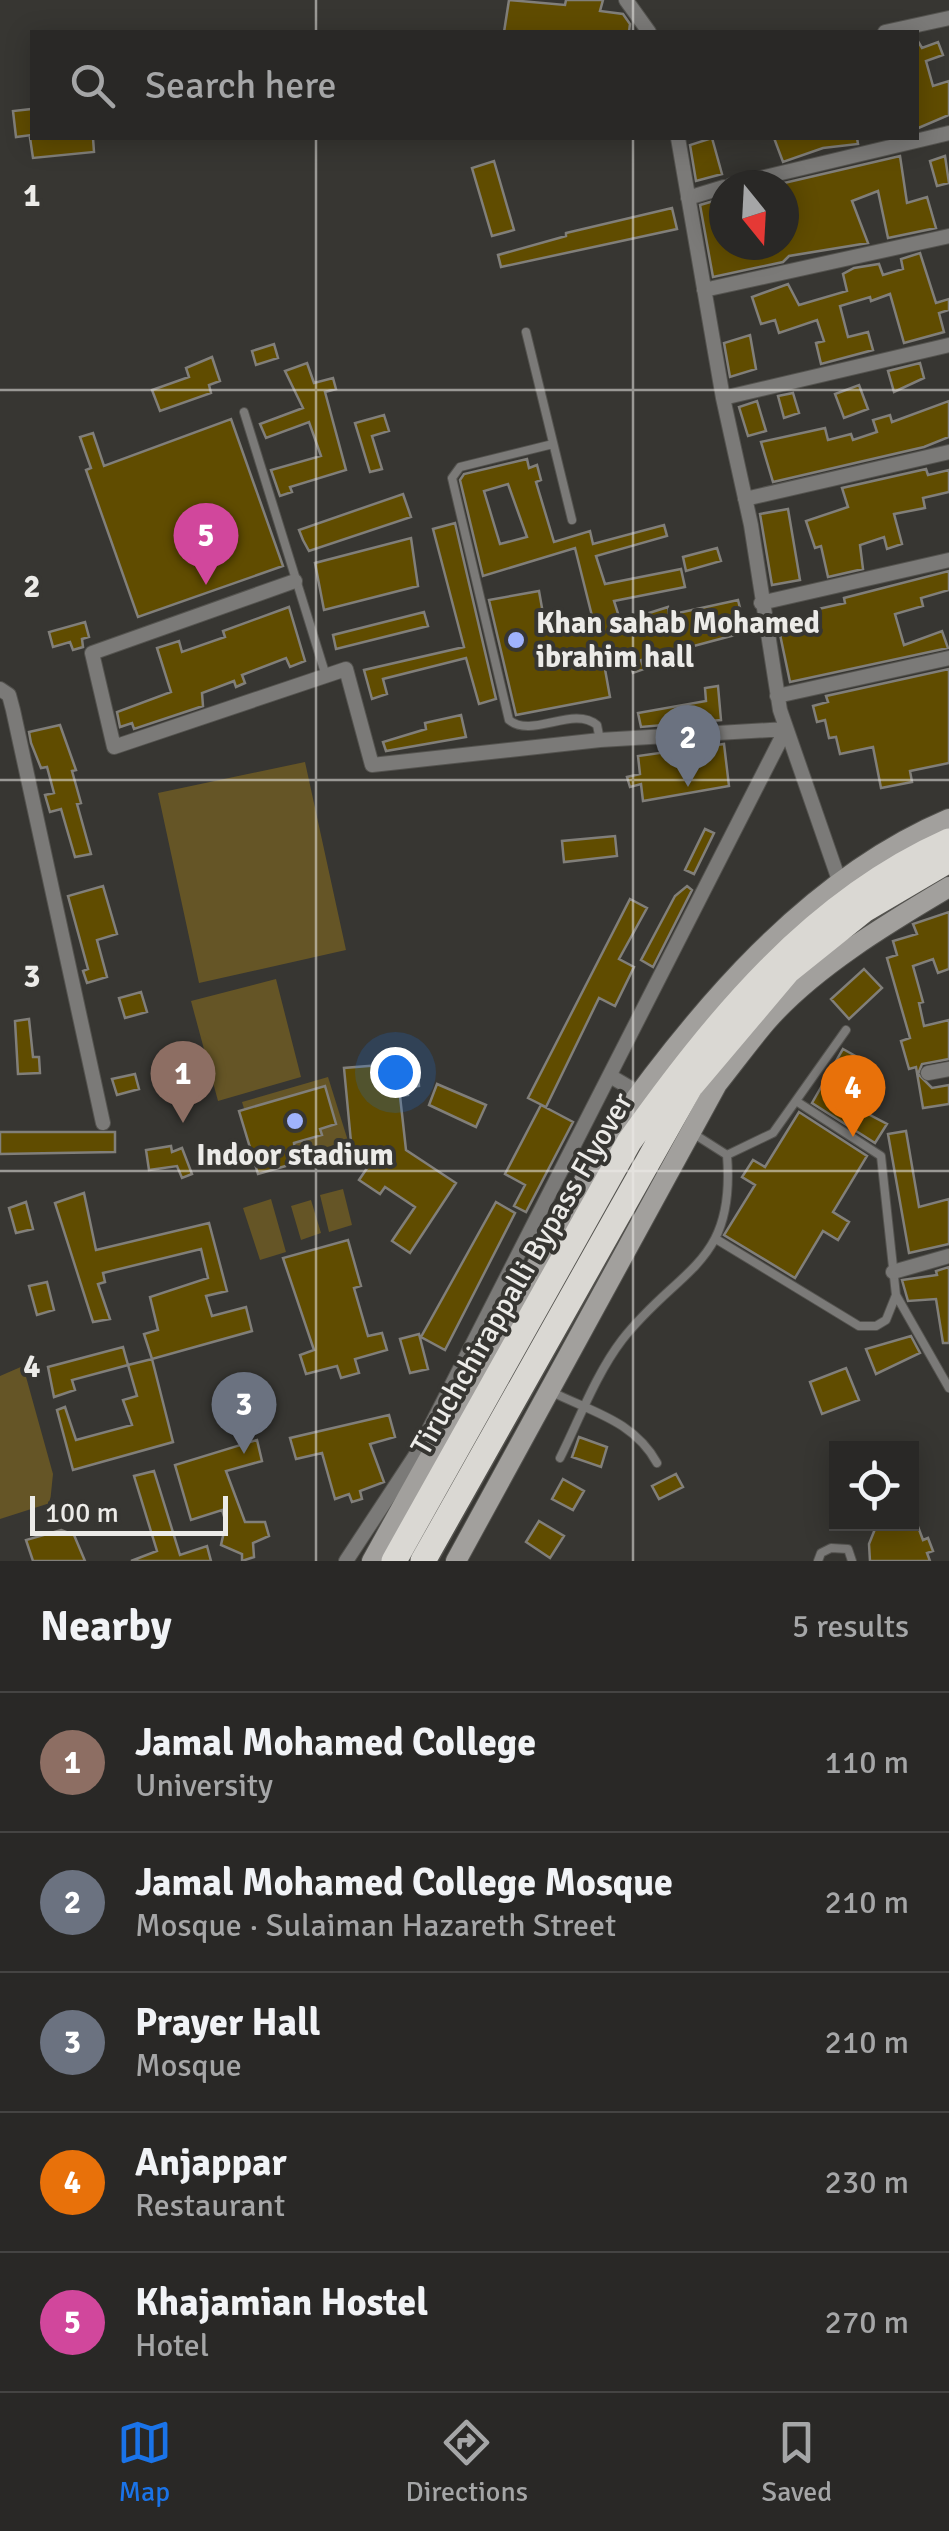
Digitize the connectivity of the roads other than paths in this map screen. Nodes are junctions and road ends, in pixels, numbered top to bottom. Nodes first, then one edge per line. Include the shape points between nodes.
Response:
1 (626, 0) edge
2 (949, 18) edge
3 (648, 30) edge
4 (894, 30) edge
5 (949, 132) edge
6 (919, 139) edge
7 (678, 140) edge
8 (916, 140) edge
9 (793, 170) edge
10 (709, 192) edge
11 (688, 198) junction
12 (949, 236) edge
13 (704, 290) junction
14 (526, 332) dead end
15 (949, 345) edge
16 (723, 398) junction
17 (244, 412) dead end
18 (553, 444) junction
19 (949, 452) edge
20 (745, 500) junction
21 (572, 520) dead end
22 (949, 560) edge
23 (295, 580) junction
24 (761, 602) junction
25 (949, 658) edge
26 (326, 676) junction
27 (0, 689) edge
28 (778, 696) junction
29 (786, 729) junction
30 (600, 740) junction
31 (949, 819) edge
32 (949, 841) edge
33 (949, 860) edge
34 (840, 884) junction
35 (949, 887) edge
36 (783, 964) junction
37 (746, 1005) junction
38 (846, 1030) dead end
39 (949, 1069) edge
40 (928, 1073) dead end
41 (610, 1076) junction
42 (639, 1093) junction
43 (796, 1101) junction
44 (103, 1123) dead end
45 (690, 1132) junction
46 (727, 1154) junction
47 (716, 1240) junction
48 (949, 1256) edge
49 (893, 1272) junction
50 (896, 1295) junction
51 (949, 1388) edge
52 (550, 1391) junction
53 (584, 1408) junction
54 (560, 1458) dead end
55 (657, 1463) dead end
56 (346, 1561) edge
57 (372, 1561) edge
58 (394, 1561) edge
59 (423, 1561) edge
60 (456, 1561) edge
61 (818, 1561) edge
62 (852, 1561) edge

1 - 3 street
2 - 4 street
5 - 6 street
7 - 11 street
8 - 9 street
10 - 11 street
11 - 13 street
12 - 13 street
13 - 16 street
14 - 18 lane
15 - 16 street
16 - 20 street
17 - 23 lane
18 - 21 lane
18 - 30 lane via 460,468 452,478 509,720 525,726 584,718 597,725
19 - 20 street
20 - 24 street
22 - 24 street
23 - 26 lane
23 - 26 street via 92,653 114,748
24 - 28 street
25 - 28 street
26 - 30 street via 346,670 372,765
27 - 44 street via 9,695
28 - 29 street
29 - 30 street
29 - 34 street
29 - 41 street
31 - 34 street
32 - 36 highway, Tiruchchirappalli Bypass Flyover via 852,896
33 - 36 highway
34 - 37 street
35 - 37 street
36 - 37 highway, Tiruchchirappalli Bypass Flyover
37 - 42 street
37 - 45 street via 718,1084
37 - 58 highway, Tiruchchirappalli Bypass Flyover via 629,1142
37 - 59 highway, Tiruchchirappalli Bypass Flyover via 680,1104
38 - 43 lane
39 - 40 street
41 - 42 street
41 - 56 street via 417,1453
42 - 57 street
43 - 46 lane via 772,1133
43 - 49 lane via 882,1156
45 - 46 lane
45 - 52 street
46 - 47 lane via 730,1196
47 - 50 lane via 860,1326 886,1320
47 - 53 lane via 701,1264 619,1344
48 - 49 street
49 - 50 lane
50 - 51 lane
52 - 53 lane
52 - 60 street
53 - 54 lane
53 - 55 lane via 638,1435
61 - 62 lane via 840,1547

